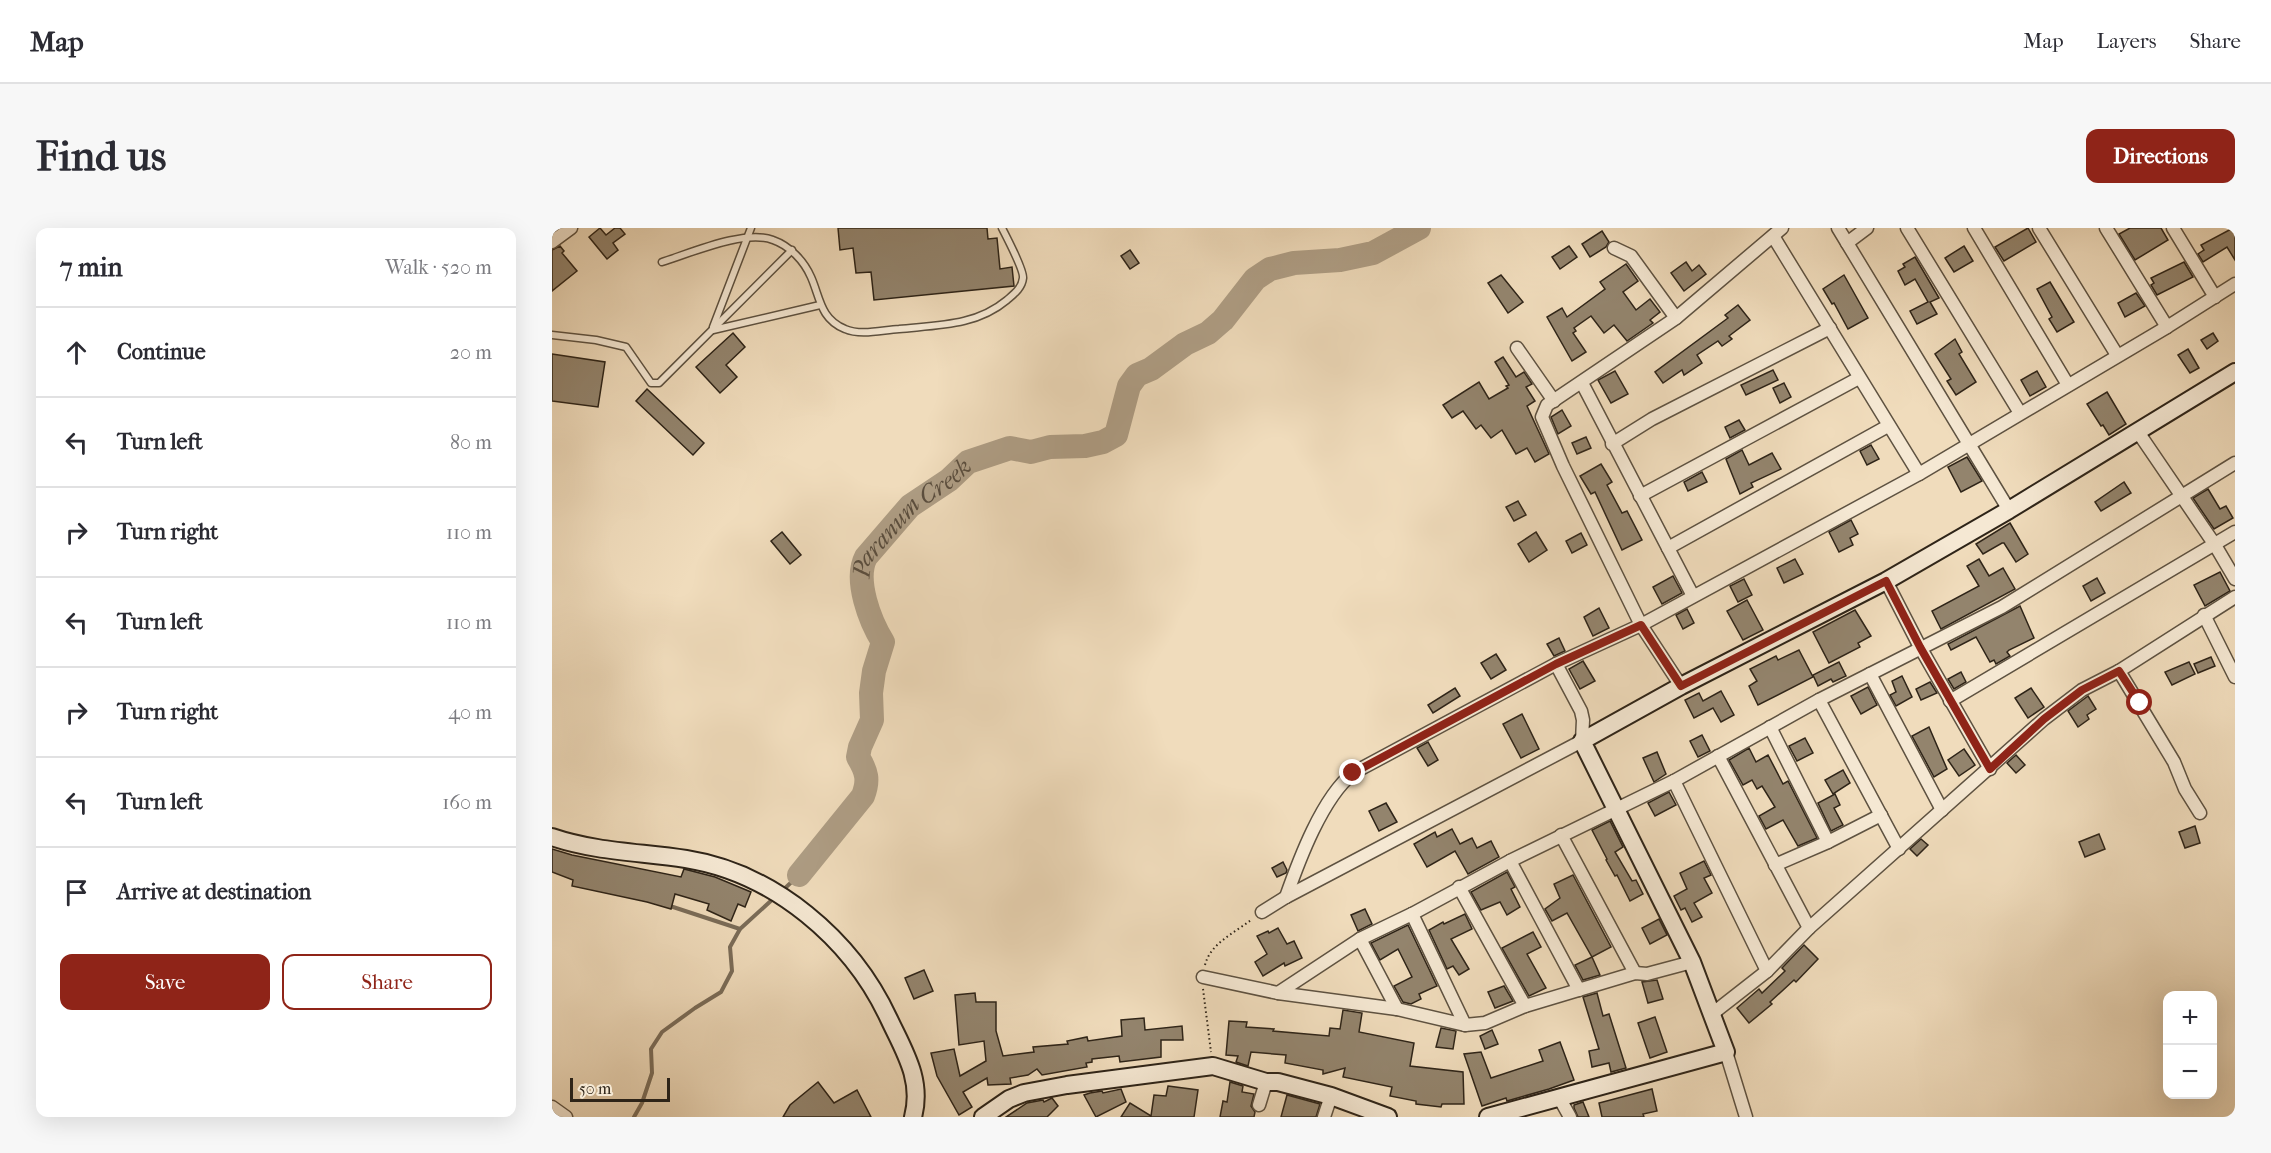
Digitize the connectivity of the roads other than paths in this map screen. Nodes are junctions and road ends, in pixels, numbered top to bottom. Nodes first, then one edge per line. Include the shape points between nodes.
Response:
1 (571, 228) edge
2 (751, 228) edge
3 (1002, 228) edge
4 (1838, 228) edge
5 (1867, 228) edge
6 (1907, 228) edge
7 (1974, 228) edge
8 (2039, 228) edge
9 (2106, 228) edge
10 (2173, 228) edge
11 (1777, 232) edge
12 (749, 237) junction
13 (552, 242) edge
14 (1847, 243) junction
15 (1614, 248) dead end
16 (792, 250) junction
17 (663, 262) dead end
18 (2235, 284) edge
19 (2215, 297) junction
20 (820, 305) junction
21 (1676, 318) junction
22 (2167, 327) junction
23 (1830, 328) junction
24 (712, 331) junction
25 (552, 335) edge
26 (1517, 348) dead end
27 (2117, 355) junction
28 (2235, 372) edge
29 (1859, 378) junction
30 (1582, 383) junction
31 (2068, 385) junction
32 (1554, 400) junction
33 (2020, 413) junction
34 (1888, 426) junction
35 (2138, 432) junction
36 (1612, 444) junction
37 (1968, 444) junction
38 (2235, 463) edge
39 (1919, 474) junction
40 (1640, 496) junction
41 (2181, 497) junction
42 (2009, 510) junction
43 (2235, 532) edge
44 (2215, 545) junction
45 (1668, 548) junction
46 (2235, 579) edge
47 (1886, 581) junction
48 (1693, 596) junction
49 (2235, 597) edge
50 (2204, 615) junction
51 (1641, 625) junction
52 (1920, 647) junction
53 (1556, 664) junction
54 (2119, 671) junction
55 (1870, 674) junction
56 (2235, 677) edge
57 (1681, 686) junction
58 (1819, 700) junction
59 (1950, 701) junction
60 (1770, 727) junction
61 (1582, 741) junction
62 (1718, 756) junction
63 (1990, 769) junction
64 (1674, 781) junction
65 (1616, 808) junction
66 (1942, 810) junction
67 (2200, 813) dead end
68 (1881, 815) junction
69 (1561, 835) junction
70 (552, 837) edge
71 (1828, 842) junction
72 (1899, 849) junction
73 (1510, 861) junction
74 (1775, 865) junction
75 (1459, 887) junction
76 (1286, 897) junction
77 (1262, 912) road end
78 (1412, 914) junction
79 (1809, 928) junction
80 (1360, 939) junction
81 (1692, 962) junction
82 (1767, 970) junction
83 (1635, 973) junction
84 (1203, 977) road end
85 (1579, 990) junction
86 (1278, 993) junction
87 (1524, 1006) junction
88 (1397, 1009) junction
89 (1712, 1014) junction
90 (1465, 1025) junction
91 (1726, 1052) junction
92 (1266, 1082) junction
93 (1331, 1096) junction
94 (1560, 1099) junction
95 (1259, 1105) dead end
96 (552, 1107) edge
97 (566, 1117) edge
98 (913, 1117) edge
99 (983, 1117) edge
100 (1324, 1117) edge
101 (1385, 1117) edge
102 (1488, 1117) edge
103 (1570, 1117) edge
104 (1746, 1117) edge

1 - 13 street
2 - 12 lane
3 - 20 lane via 1023,278 1019,289 982,316 964,322 864,332 845,329 832,321
4 - 14 street
5 - 14 street
6 - 33 street
7 - 31 street
8 - 27 street
9 - 22 street
10 - 19 street
11 - 21 street
11 - 23 street
12 - 16 lane via 772,239
12 - 17 lane
12 - 24 lane
14 - 37 street
15 - 21 street via 1631,256
16 - 20 lane via 811,277
16 - 24 lane
18 - 19 street
19 - 22 street
20 - 24 lane
21 - 30 street
22 - 27 street
23 - 29 street
23 - 36 street via 1652,419
24 - 25 lane via 655,384 626,347
26 - 32 street
27 - 31 street
28 - 35 street
29 - 34 street
29 - 40 street
30 - 32 street
30 - 36 street
31 - 33 street
32 - 51 street via 1542,417
33 - 37 street
34 - 39 street
34 - 45 street
35 - 41 street
35 - 42 street
36 - 40 street
37 - 39 street
37 - 42 street
38 - 41 street
39 - 48 street
40 - 45 street
41 - 44 street
41 - 52 street via 2002,607
42 - 47 street
43 - 44 street
44 - 46 street
44 - 59 street
45 - 48 street
47 - 52 street
47 - 57 street
48 - 51 street
49 - 50 street
50 - 54 street
50 - 56 street
51 - 53 street
51 - 57 street
52 - 55 street
52 - 59 street
53 - 61 street via 1581,711
53 - 76 street via 1342,781 1302,852
54 - 63 street via 2082,690
54 - 67 street
55 - 58 street
55 - 66 street
57 - 61 street
58 - 60 street
58 - 68 street
59 - 63 street
60 - 62 street
60 - 71 street
61 - 65 street
61 - 76 street
62 - 64 street
62 - 74 street
63 - 66 street
64 - 65 street
64 - 82 street
65 - 69 street
65 - 81 street
66 - 72 street
68 - 71 street
68 - 72 street
69 - 73 street
69 - 83 street
70 - 98 street via 595,848 713,864 733,870 792,903 839,944 876,994 915,1076
71 - 74 street
72 - 79 street
73 - 75 street
73 - 85 street
74 - 79 street
75 - 78 street
75 - 87 street
76 - 77 street
78 - 80 street
78 - 90 street
79 - 82 street
80 - 86 street
80 - 88 street
81 - 83 street via 1647,974
81 - 89 street
82 - 89 street
83 - 85 street
84 - 86 street
85 - 87 street
86 - 88 street
87 - 90 street via 1485,1023
88 - 90 street
89 - 91 street
91 - 94 street
91 - 104 street
92 - 93 street
92 - 95 street
92 - 99 street via 1213,1066 1024,1093
93 - 100 street
93 - 101 street
94 - 102 street
94 - 103 street
96 - 97 street

